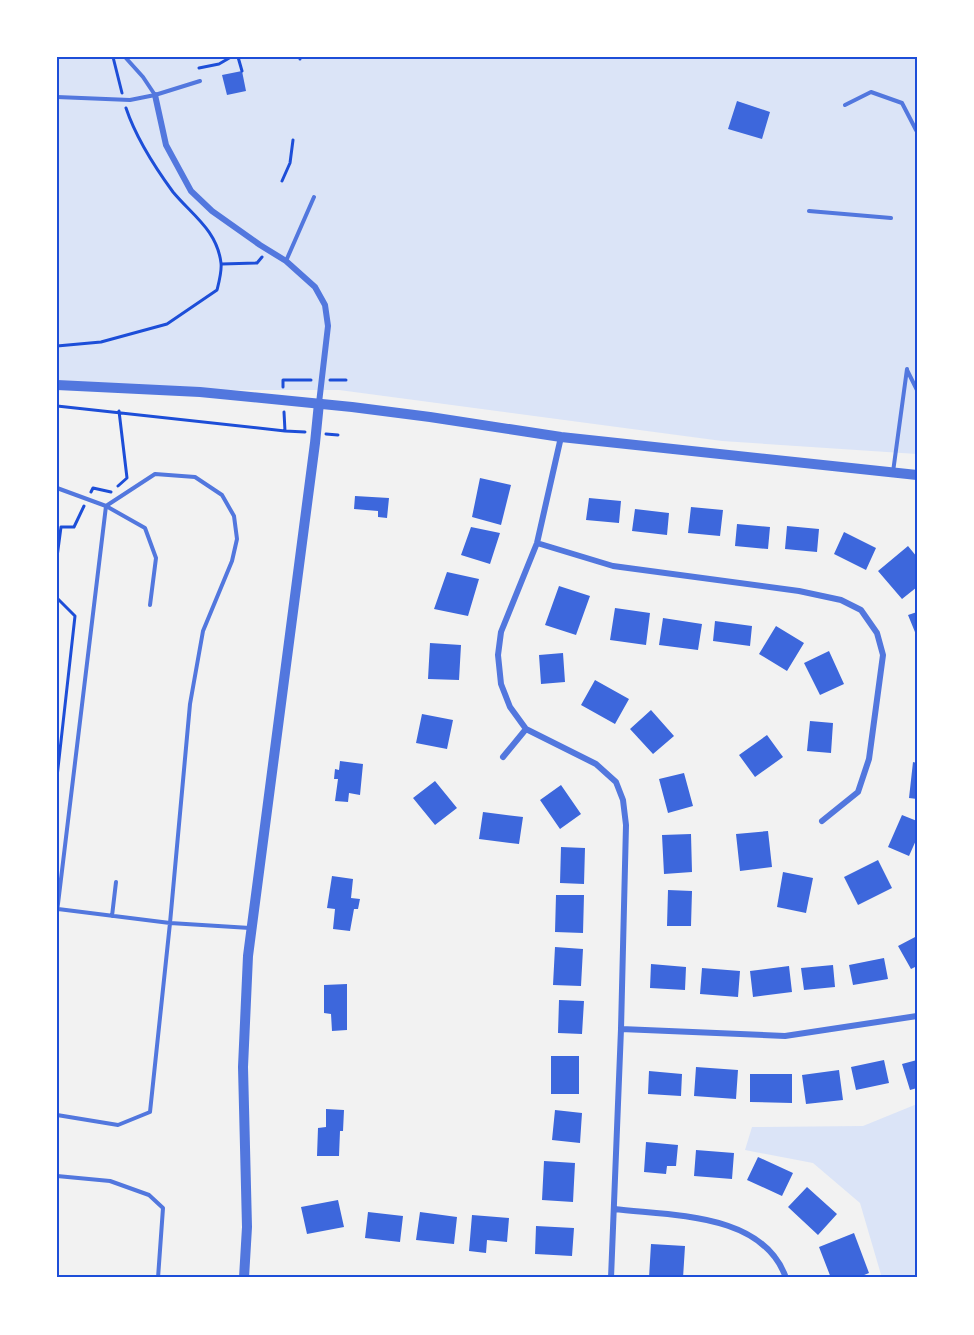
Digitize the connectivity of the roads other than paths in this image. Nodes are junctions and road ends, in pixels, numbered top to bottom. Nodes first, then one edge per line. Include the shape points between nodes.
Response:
1 (125, 57) edge
2 (200, 81) dead end
3 (155, 95) junction
4 (57, 96) edge
5 (846, 105) dead end
6 (916, 130) edge
7 (314, 197) dead end
8 (809, 211) dead end
9 (891, 218) dead end
10 (286, 261) junction
11 (57, 385) edge
12 (917, 390) edge
13 (319, 403) junction
14 (561, 437) junction
15 (893, 473) junction
16 (917, 473) edge
17 (57, 488) edge
18 (106, 506) junction
19 (537, 543) junction
20 (150, 605) dead end
21 (526, 729) junction
22 (503, 758) dead end
23 (822, 821) dead end
24 (116, 882) dead end
25 (57, 910) edge
26 (112, 916) junction
27 (170, 923) junction
28 (251, 928) junction
29 (917, 1016) edge
30 (621, 1029) junction
31 (57, 1115) edge
32 (57, 1176) edge
33 (614, 1209) junction
34 (158, 1278) edge
35 (244, 1278) edge
36 (611, 1278) edge
37 (786, 1278) edge

1 - 3 lane
2 - 3 lane
3 - 4 lane via 123,99
3 - 10 street via 166,145 191,191 212,211
5 - 6 lane via 871,92 902,103
7 - 10 lane
8 - 9 lane
10 - 13 street via 315,287 325,305 328,326
11 - 13 street
12 - 15 lane via 907,369
13 - 14 street
13 - 28 street
14 - 15 street
14 - 19 street
15 - 16 street
17 - 18 lane
18 - 20 lane via 146,528 156,558
18 - 25 lane
18 - 27 lane via 155,474 195,477 222,495 234,516 237,539 232,561 203,631 190,704
19 - 21 street via 501,632 498,655 501,684 510,707
19 - 23 street via 613,566 800,591 841,600 861,610 877,633 883,655 869,759 858,792
21 - 22 street
21 - 30 street via 596,764 616,782 623,800 626,825
24 - 26 lane
25 - 26 lane
26 - 27 lane
27 - 28 lane
27 - 31 lane via 150,1112 118,1125
28 - 35 street via 243,1067 247,1227
29 - 30 street via 785,1036
30 - 33 street
32 - 34 lane via 110,1181 149,1195 163,1208
33 - 36 street
33 - 37 street via 709,1220 741,1229 766,1245

